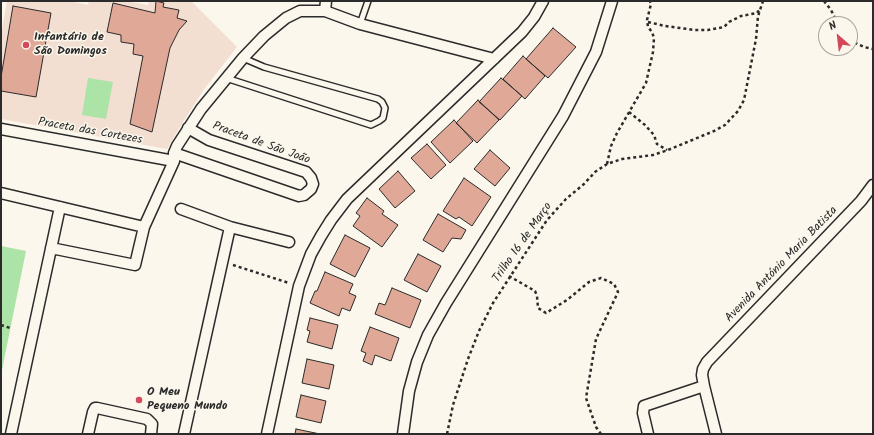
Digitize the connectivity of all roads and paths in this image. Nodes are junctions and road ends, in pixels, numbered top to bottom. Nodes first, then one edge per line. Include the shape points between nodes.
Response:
1 (368, 1) edge
2 (543, 1) edge
3 (650, 1) edge
4 (763, 1) edge
5 (824, 1) edge
6 (610, 3) edge
7 (325, 6) edge
8 (760, 9) junction
9 (834, 16) edge
10 (648, 22) junction
11 (360, 24) junction
12 (858, 44) edge
13 (873, 49) edge
14 (243, 58) junction
15 (494, 59) junction
16 (226, 78) junction
17 (629, 112) junction
18 (188, 128) junction
19 (1, 129) edge
20 (668, 150) junction
21 (174, 157) junction
22 (607, 164) junction
23 (873, 185) edge
24 (1, 194) edge
25 (60, 207) junction
26 (181, 209) dead end
27 (144, 227) junction
28 (230, 227) junction
29 (289, 242) dead end
30 (51, 248) junction
31 (246, 269) dead end
32 (509, 276) junction
33 (299, 286) junction
34 (1, 325) edge
35 (10, 328) dead end
36 (704, 386) junction
37 (11, 434) edge
38 (88, 434) edge
39 (151, 434) edge
40 (184, 434) edge
41 (267, 434) edge
42 (403, 434) edge
43 (447, 434) edge
44 (601, 434) edge
45 (648, 434) edge
46 (716, 434) edge

1 - 11 lane
2 - 15 street via 522,32
3 - 10 path
4 - 8 path, Trilho 16 de Março
5 - 9 path
6 - 42 street via 596,52 563,116 428,335 409,391
7 - 11 street
7 - 14 street via 300,11 286,18
8 - 10 path via 757,13 741,16 724,27 708,30
8 - 20 path, Trilho 16 de Março via 746,93 738,111 714,131
10 - 17 path via 654,38 651,65 646,82
11 - 15 street
12 - 13 path
14 - 16 street
14 - 16 lane via 264,67 378,99 385,108 383,118 371,125
15 - 33 street via 347,199 311,254
16 - 18 street
17 - 20 path via 654,135 657,144
17 - 22 path via 611,146
18 - 21 street
18 - 21 street, Praceta de São João via 209,140 306,172 313,184 311,189 299,196
19 - 21 street, Praceta das Cortezes
20 - 22 path, Trilho 16 de Março
21 - 27 street
22 - 32 path, Trilho 16 de Março via 566,199 547,220
23 - 36 street, Avenida António Maria Batista via 861,201 707,362 702,375
24 - 25 street
25 - 27 street
25 - 30 street
26 - 28 street
27 - 30 street via 135,265
28 - 29 street
28 - 40 street
30 - 37 street
31 - 33 path
32 - 43 path, Trilho 16 de Março via 492,303 468,359 453,405
32 - 44 path via 535,291 538,308 546,313 589,282 601,278 614,284 618,292 596,339 586,398
33 - 41 street
34 - 35 path
36 - 45 street via 644,406
36 - 46 street
38 - 39 street via 93,412 97,408 147,419 152,424

